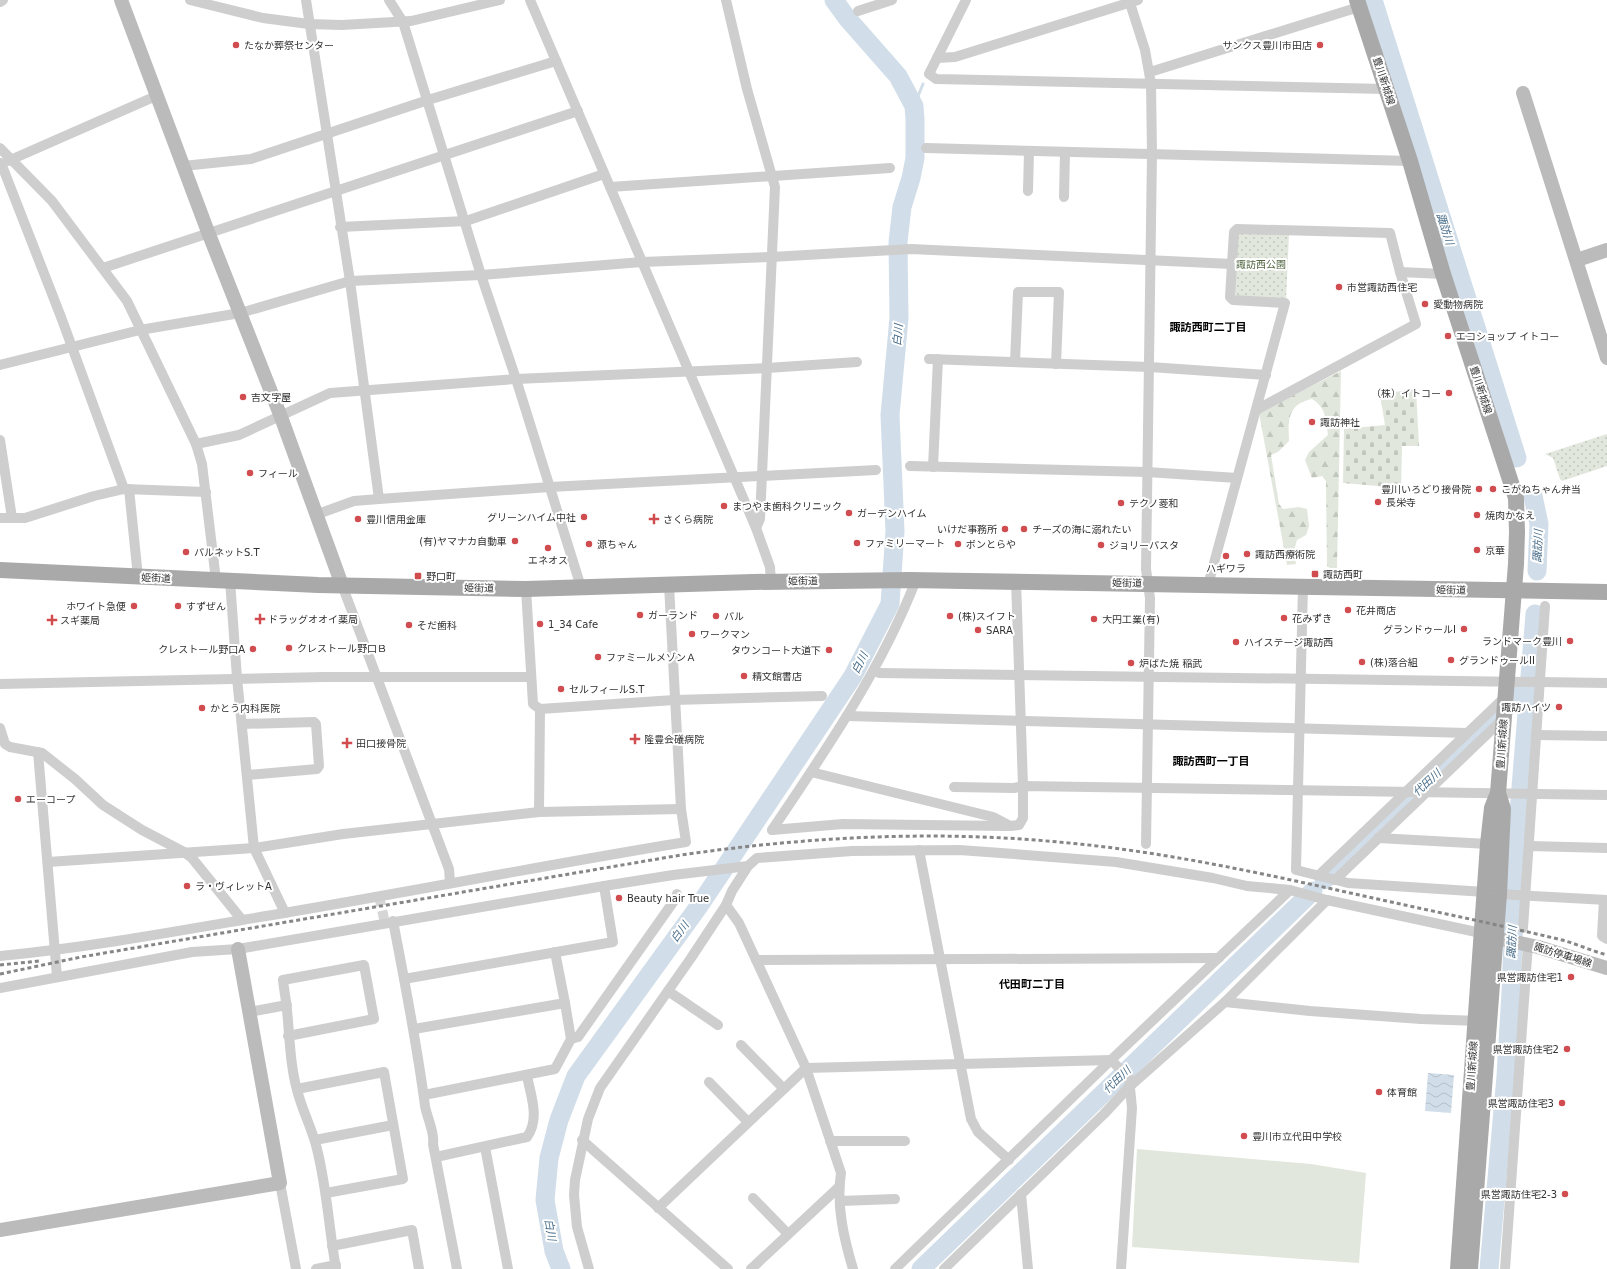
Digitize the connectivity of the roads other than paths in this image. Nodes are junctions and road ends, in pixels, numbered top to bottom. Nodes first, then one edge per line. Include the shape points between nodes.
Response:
1 (3, 0) edge
2 (121, 0) edge
3 (190, 0) edge
4 (306, 0) edge
5 (389, 0) edge
6 (500, 0) edge
7 (530, 0) edge
8 (726, 0) edge
9 (892, 0) edge
10 (966, 0) edge
11 (1132, 1) edge
12 (0, 2) edge
13 (1358, 4) edge
14 (858, 11) dead end
15 (403, 22) junction
16 (309, 24) junction
17 (937, 58) junction
18 (556, 60) junction
19 (1150, 72) junction
20 (1151, 84) junction
21 (1386, 89) junction
22 (1523, 93) dead end
23 (156, 96) junction
24 (428, 100) junction
25 (578, 111) junction
26 (328, 134) junction
27 (0, 148) edge
28 (926, 148) dead end
29 (1029, 151) junction
30 (1065, 152) junction
31 (1152, 154) junction
32 (444, 156) junction
33 (12, 159) junction
34 (1410, 161) junction
35 (0, 164) edge
36 (183, 166) junction
37 (890, 168) dead end
38 (604, 174) junction
39 (772, 175) junction
40 (610, 187) junction
41 (335, 191) junction
42 (1028, 191) dead end
43 (1064, 197) dead end
44 (466, 221) junction
45 (340, 227) junction
46 (208, 232) junction
47 (1607, 250) edge
48 (771, 257) junction
49 (1577, 260) junction
50 (642, 262) junction
51 (1150, 262) junction
52 (1232, 264) junction
53 (103, 268) junction
54 (1400, 272) junction
55 (1443, 274) junction
56 (481, 275) junction
57 (350, 281) junction
58 (240, 313) junction
59 (140, 330) junction
60 (71, 348) junction
61 (1607, 358) edge
62 (857, 362) dead end
63 (1015, 362) junction
64 (1056, 364) junction
65 (0, 365) edge
66 (1150, 367) junction
67 (767, 368) junction
68 (688, 371) junction
69 (1266, 375) junction
70 (516, 379) junction
71 (363, 390) junction
72 (1256, 410) junction
73 (280, 418) junction
74 (0, 440) edge
75 (196, 444) junction
76 (910, 466) dead end
77 (933, 467) junction
78 (876, 470) dead end
79 (1147, 472) junction
80 (761, 475) junction
81 (733, 477) junction
82 (1237, 478) junction
83 (550, 487) junction
84 (127, 489) junction
85 (206, 492) junction
86 (379, 499) junction
87 (315, 515) junction
88 (0, 518) edge
89 (12, 518) junction
90 (756, 528) junction
91 (0, 570) edge
92 (138, 577) junction
93 (223, 580) junction
94 (912, 580) junction
95 (771, 582) junction
96 (1016, 582) junction
97 (669, 584) junction
98 (1148, 584) junction
99 (1208, 584) junction
100 (342, 585) junction
101 (1303, 586) junction
102 (581, 587) junction
103 (526, 589) junction
104 (1513, 590) junction
105 (1607, 592) edge
106 (1545, 606) dead end
107 (879, 673) dead end
108 (1019, 675) junction
109 (1149, 676) junction
110 (531, 677) junction
111 (237, 678) junction
112 (377, 678) junction
113 (1302, 680) junction
114 (1539, 682) junction
115 (1607, 683) edge
116 (0, 684) edge
117 (1510, 687) junction
118 (822, 696) dead end
119 (674, 700) junction
120 (540, 709) junction
121 (847, 716) junction
122 (1503, 719) junction
123 (1020, 721) junction
124 (1148, 723) junction
125 (242, 724) junction
126 (0, 728) edge
127 (1300, 728) junction
128 (1467, 733) junction
129 (1536, 735) junction
130 (1607, 736) edge
131 (38, 752) junction
132 (811, 772) junction
133 (247, 775) junction
134 (1023, 786) junction
135 (954, 787) dead end
136 (1147, 787) junction
137 (1298, 790) junction
138 (1406, 792) junction
139 (1424, 793) junction
140 (1506, 793) junction
141 (1531, 793) junction
142 (1607, 795) edge
143 (681, 809) junction
144 (539, 812) junction
145 (431, 824) junction
146 (1010, 826) junction
147 (1378, 838) junction
148 (1146, 844) dead end
149 (1488, 844) junction
150 (1529, 846) junction
151 (254, 848) junction
152 (1607, 848) edge
153 (919, 850) junction
154 (184, 852) junction
155 (48, 862) junction
156 (745, 866) junction
157 (1327, 878) junction
158 (450, 883) junction
159 (604, 886) junction
160 (1290, 890) junction
161 (1496, 893) junction
162 (677, 894) dead end
163 (1525, 895) junction
164 (1327, 900) junction
165 (1606, 900) edge
166 (726, 905) junction
167 (285, 913) junction
168 (242, 920) junction
169 (393, 921) junction
170 (1523, 928) dead end
171 (1493, 937) junction
172 (1607, 939) edge
173 (1525, 944) junction
174 (238, 949) junction
175 (55, 950) junction
176 (555, 952) junction
177 (0, 956) edge
178 (1219, 958) junction
179 (941, 959) junction
180 (756, 960) junction
181 (1607, 968) edge
182 (58, 976) junction
183 (404, 979) junction
184 (0, 988) edge
185 (668, 991) junction
186 (1225, 1002) junction
187 (565, 1003) junction
188 (287, 1005) junction
189 (249, 1012) junction
190 (1482, 1021) junction
191 (718, 1025) dead end
192 (414, 1029) junction
193 (288, 1036) junction
194 (571, 1039) junction
195 (741, 1045) dead end
196 (1113, 1062) junction
197 (960, 1064) junction
198 (806, 1068) junction
199 (527, 1076) junction
200 (709, 1082) dead end
201 (1129, 1083) junction
202 (297, 1089) junction
203 (784, 1089) junction
204 (424, 1095) junction
205 (748, 1122) junction
206 (393, 1125) junction
207 (315, 1140) junction
208 (582, 1140) junction
209 (830, 1141) junction
210 (905, 1141) dead end
211 (485, 1147) junction
212 (436, 1158) junction
213 (1009, 1160) junction
214 (280, 1183) junction
215 (838, 1187) junction
216 (326, 1193) junction
217 (1021, 1194) junction
218 (753, 1198) dead end
219 (895, 1199) dead end
220 (840, 1201) junction
221 (658, 1208) junction
222 (0, 1230) edge
223 (788, 1234) junction
224 (332, 1246) junction
225 (336, 1267) edge
226 (296, 1269) edge
227 (316, 1269) edge
228 (419, 1269) edge
229 (457, 1269) edge
230 (508, 1269) edge
231 (589, 1269) edge
232 (728, 1269) edge
233 (751, 1269) edge
234 (853, 1269) edge
235 (895, 1269) edge
236 (944, 1269) edge
237 (1028, 1269) edge
238 (1121, 1269) edge
239 (1458, 1269) edge
240 (1470, 1269) edge
241 (1505, 1269) edge

1 - 12 street
2 - 23 street
3 - 16 street via 263,18
4 - 16 street
5 - 15 street
6 - 15 street
7 - 18 street
8 - 39 street via 747,89
9 - 14 street
10 - 17 street
11 - 17 street via 955,57
11 - 19 street
13 - 19 street
13 - 21 main road, 豊川新城線
15 - 16 street
15 - 24 street
16 - 26 street
17 - 20 street via 929,74 936,79
18 - 24 street
18 - 25 street
19 - 20 street
20 - 21 street
20 - 31 street
21 - 34 main road, 豊川新城線
22 - 49 street
23 - 33 street
23 - 36 street
24 - 26 street
24 - 32 street
25 - 32 street
25 - 38 street
26 - 36 street via 251,159
26 - 41 street
27 - 33 street
28 - 29 street
29 - 30 street
29 - 42 street
30 - 31 street
30 - 43 street
31 - 34 street
31 - 51 street
32 - 41 street
32 - 44 street
33 - 35 street
33 - 53 street via 52,201
34 - 55 main road, 豊川新城線
35 - 60 street
36 - 46 street
37 - 39 street
38 - 40 street
38 - 44 street
39 - 40 street
39 - 48 street via 775,187
40 - 50 street
41 - 45 street
41 - 46 street
44 - 45 street
44 - 56 street
45 - 57 street
46 - 53 street
46 - 58 street
47 - 49 street
48 - 50 street
48 - 51 street via 908,249
48 - 67 street
49 - 61 street
50 - 56 street
50 - 68 street
51 - 52 street
51 - 66 street
52 - 54 street via 1236,229 1390,233
52 - 69 street via 1230,297 1233,300 1285,304
53 - 59 street via 126,301
54 - 55 street
54 - 72 street via 1416,324
55 - 104 main road, 豊川新城線 via 1516,498 1517,532
56 - 57 street
56 - 70 street
57 - 58 street
57 - 71 street
58 - 59 street
58 - 73 street
59 - 60 street
59 - 75 street
60 - 65 street
60 - 84 street
62 - 67 street
63 - 64 street
63 - 64 street via 1018,292 1059,292
63 - 77 street via 933,359
64 - 66 street
66 - 69 street
66 - 79 street
67 - 68 street
67 - 80 street
68 - 70 street
68 - 81 street
69 - 72 street
70 - 71 street
70 - 83 street
71 - 73 street via 330,393
71 - 86 street
72 - 82 street
73 - 75 street via 239,435
73 - 87 street
74 - 89 street
75 - 85 street
76 - 77 street
77 - 79 street
78 - 80 street
79 - 82 street
79 - 98 street
80 - 81 street
80 - 90 street via 760,519
81 - 83 street
81 - 90 street
82 - 99 street
83 - 86 street
83 - 102 street
84 - 85 street
84 - 89 street via 94,496 25,518
84 - 92 street
85 - 93 street
86 - 87 street via 354,501
87 - 100 street
88 - 89 street
90 - 95 street via 770,567
91 - 92 main road, 姫街道
92 - 93 main road, 姫街道
93 - 100 main road, 姫街道
93 - 111 street
94 - 95 main road, 姫街道
94 - 96 main road, 姫街道
94 - 121 street via 888,646
95 - 97 main road, 姫街道
96 - 98 main road, 姫街道
96 - 108 street
97 - 102 main road, 姫街道
97 - 119 street
98 - 99 main road, 姫街道
98 - 109 street
99 - 101 main road, 姫街道
100 - 103 main road, 姫街道
100 - 112 street
101 - 104 main road, 姫街道
101 - 113 street
102 - 103 main road, 姫街道
103 - 110 street
104 - 105 main road, 姫街道
104 - 117 main road, 豊川新城線
106 - 114 street
107 - 108 street
108 - 109 street
108 - 123 street
109 - 113 street
109 - 124 street
110 - 112 street
110 - 120 street via 533,704
111 - 112 street
111 - 116 street
111 - 125 street
112 - 145 street
113 - 117 street
113 - 127 street
114 - 115 street
114 - 117 street
114 - 129 street
117 - 122 main road, 豊川新城線
117 - 128 street
118 - 119 street
119 - 120 street
119 - 143 street
120 - 144 street
121 - 123 street
121 - 132 street
122 - 139 street
122 - 140 main road, 豊川新城線
123 - 124 street
123 - 134 street
124 - 127 street
124 - 136 street
125 - 133 street
125 - 133 street via 316,724 319,766 317,769
126 - 131 street via 5,744
127 - 128 street
127 - 137 street
128 - 138 street
129 - 130 street
129 - 141 street
131 - 154 street via 75,779 104,805 142,830
131 - 155 street
132 - 146 street via 993,817
132 - 146 street via 772,830 844,824
133 - 151 street
134 - 135 street
134 - 136 street
134 - 146 street via 1023,818 1019,825
136 - 137 street
136 - 148 street
137 - 138 street
137 - 157 street via 1296,870
138 - 139 street
138 - 157 street
139 - 140 street
139 - 147 street
140 - 141 street
140 - 149 main road, 豊川新城線 via 1492,808
140 - 161 main road, 豊川新城線
141 - 142 street
141 - 150 street
143 - 144 street
143 - 158 street via 686,842
144 - 145 street
145 - 151 street
145 - 158 street via 449,869
147 - 149 street
147 - 157 street
149 - 161 main road, 豊川新城線
150 - 152 street
150 - 163 street
151 - 154 street
151 - 167 street
153 - 156 street via 852,851 757,858
153 - 160 street via 959,850 1116,862 1246,886
153 - 179 street
154 - 155 street
154 - 168 street via 192,858
155 - 175 street
156 - 159 street
156 - 166 street
157 - 161 street via 1348,883
158 - 167 street
159 - 169 street
159 - 176 street via 613,942
160 - 164 street
160 - 178 street
161 - 163 street
161 - 171 main road, 豊川新城線
162 - 194 street via 578,1037
163 - 165 street
163 - 170 street
164 - 171 street
164 - 186 street
165 - 172 street via 1602,936
166 - 180 street via 739,923
166 - 185 street
167 - 168 street
168 - 175 street
169 - 174 street
169 - 183 street
171 - 173 street, 諏訪停車場線
171 - 190 main road, 豊川新城線
173 - 181 street, 諏訪停車場線
173 - 241 street
174 - 182 street via 192,952
174 - 189 street
175 - 177 street
175 - 182 street
176 - 183 street
176 - 187 street
178 - 179 street
178 - 196 street
179 - 180 street
179 - 197 street
180 - 198 street
182 - 184 street
183 - 192 street
185 - 191 street
185 - 208 street via 600,1088
186 - 190 street via 1326,1012
186 - 201 street
187 - 192 street
187 - 194 street
188 - 189 street
188 - 193 street
188 - 193 street via 283,980 364,965 374,1019
189 - 214 street
190 - 239 main road, 豊川新城線
190 - 240 main road, 豊川新城線 via 1484,1064
192 - 204 street
193 - 202 street
194 - 199 street via 554,1069
195 - 203 street
196 - 197 street
196 - 201 street
196 - 213 street
197 - 198 street
197 - 213 street via 971,1119 978,1132
198 - 203 street
198 - 209 street
199 - 204 street
199 - 211 street via 534,1115 531,1131 527,1137
200 - 205 street
201 - 217 street via 1104,1114
201 - 238 street via 1132,1108
202 - 206 street via 384,1072
202 - 207 street
203 - 205 street
204 - 212 street
205 - 221 street
206 - 207 street
206 - 216 street via 403,1179
207 - 216 street
208 - 221 street
208 - 231 street via 575,1180 575,1215
209 - 210 street
209 - 215 street via 840,1173
211 - 212 street
211 - 230 street
212 - 229 street
213 - 235 street
214 - 222 street
214 - 226 street
215 - 220 street
215 - 223 street
216 - 224 street
217 - 236 street
217 - 237 street
218 - 223 street
219 - 220 street
220 - 234 street via 844,1239
221 - 232 street
223 - 233 street
224 - 225 street
224 - 228 street via 412,1230
225 - 227 street

